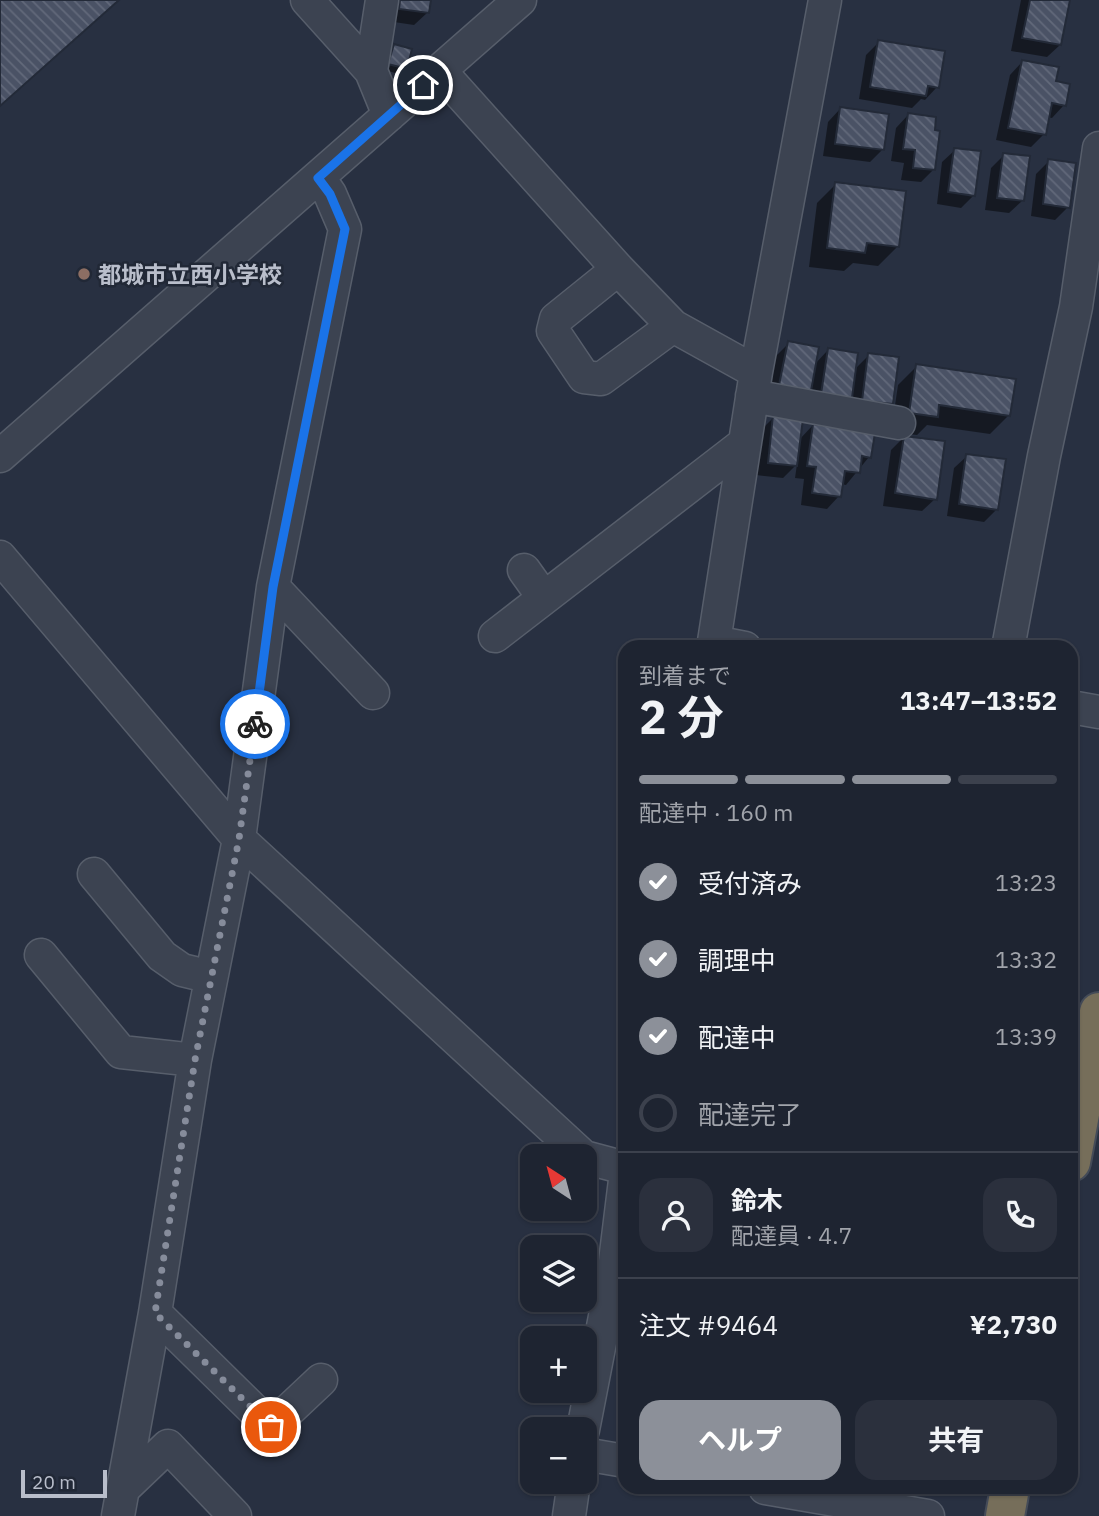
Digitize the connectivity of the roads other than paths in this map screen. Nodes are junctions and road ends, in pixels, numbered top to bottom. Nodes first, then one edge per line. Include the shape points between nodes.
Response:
1 (307, 0) edge
2 (382, 0) edge
3 (520, 0) edge
4 (825, 0) edge
5 (371, 71) junction
6 (440, 71) junction
7 (389, 115) junction
8 (1099, 148) edge
9 (318, 178) junction
10 (618, 269) junction
11 (673, 326) junction
12 (754, 384) junction
13 (899, 423) dead end
14 (745, 443) junction
15 (0, 456) edge
16 (0, 557) edge
17 (524, 570) dead end
18 (273, 587) junction
19 (544, 598) junction
20 (495, 636) dead end
21 (714, 640) edge
22 (1010, 640) edge
23 (373, 693) dead end
24 (1078, 708) edge
25 (1099, 712) edge
26 (239, 839) junction
27 (94, 874) dead end
28 (41, 955) dead end
29 (211, 978) junction
30 (1099, 1012) edge
31 (195, 1060) junction
32 (1078, 1124) edge
33 (618, 1166) edge
34 (618, 1237) edge
35 (155, 1313) junction
36 (321, 1380) dead end
37 (586, 1417) edge
38 (597, 1456) edge
39 (618, 1460) edge
40 (572, 1494) edge
41 (801, 1494) edge
42 (1009, 1494) edge
43 (849, 1502) edge
44 (120, 1503) edge
45 (235, 1516) edge
46 (569, 1516) edge
47 (928, 1516) edge
48 (1005, 1516) edge

1 - 5 street
2 - 5 street
3 - 6 street
4 - 12 street
5 - 7 street
6 - 7 street
6 - 10 street
7 - 9 street
8 - 22 street via 1076,307
9 - 15 street
9 - 18 street via 345,229
10 - 11 street
10 - 11 street via 556,319 553,331 584,377 601,379
11 - 12 street
12 - 13 street
12 - 14 street
14 - 19 street
14 - 21 street
16 - 26 street
17 - 19 street
18 - 23 street
18 - 26 street
19 - 20 street
24 - 25 street
26 - 29 street
26 - 33 street via 584,1157
27 - 29 street via 162,956 182,970
28 - 31 street via 121,1052
29 - 31 street
30 - 32 highway
31 - 35 street
34 - 37 street
35 - 36 street via 271,1427
35 - 44 street
38 - 39 street
40 - 46 street
41 - 43 street
42 - 48 highway
43 - 47 street
44 - 45 street via 168,1446

